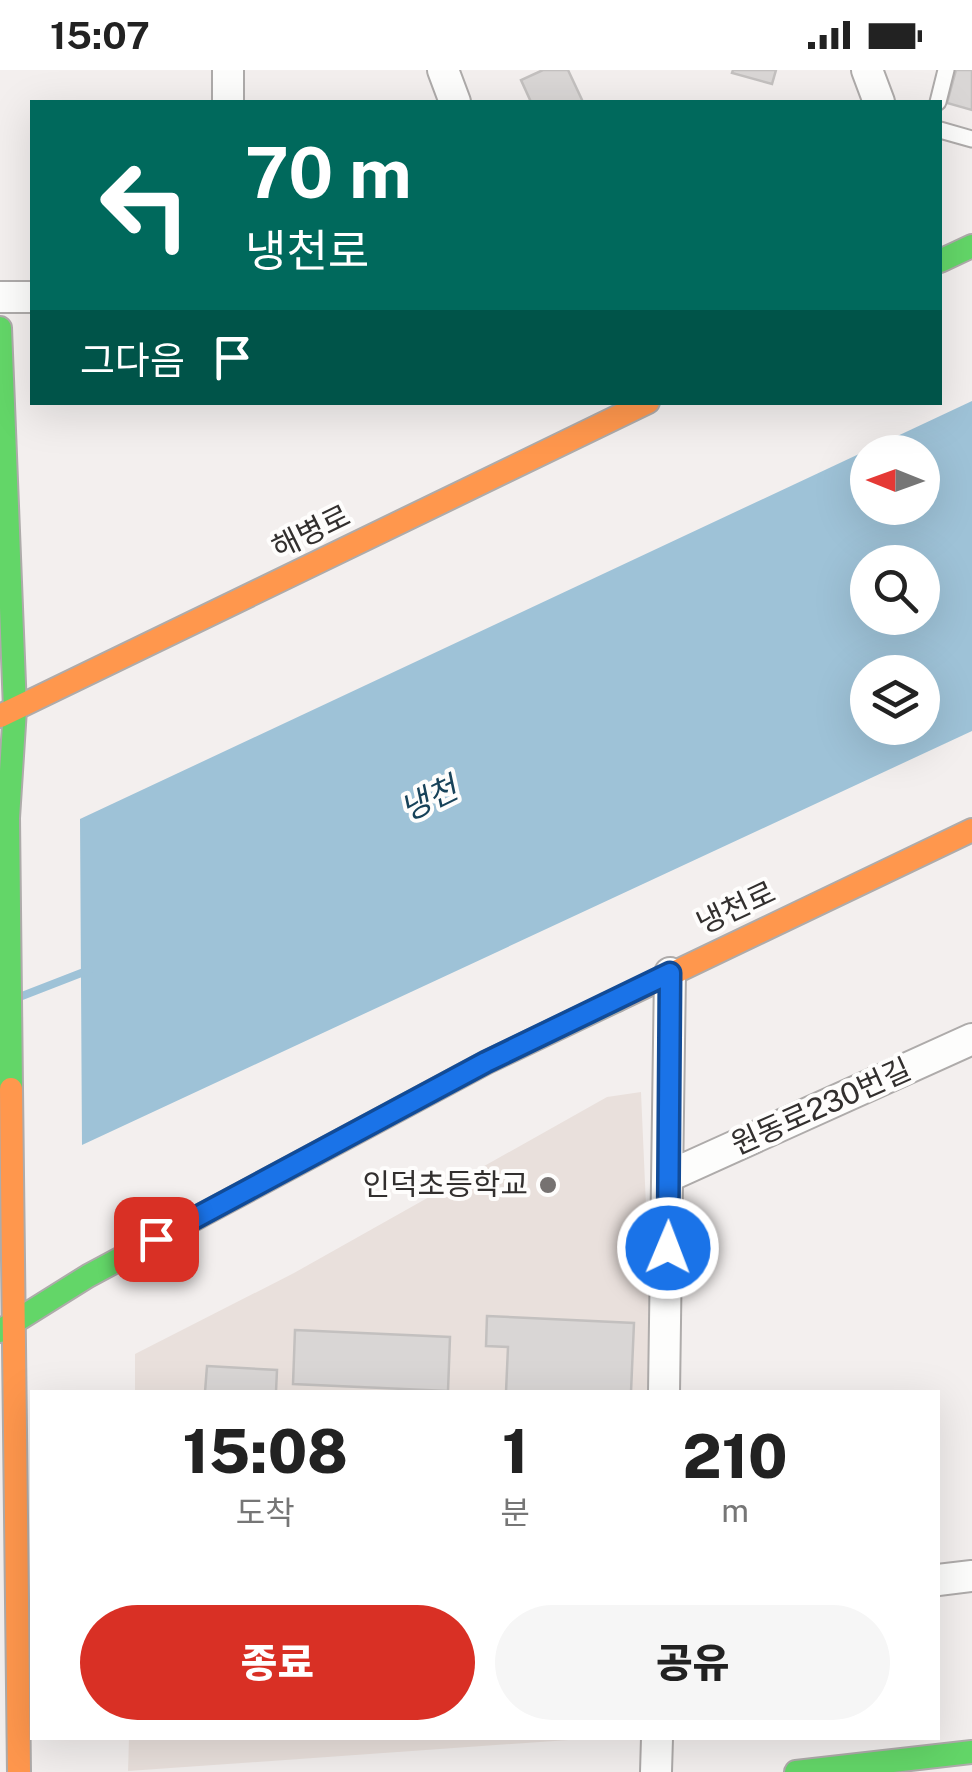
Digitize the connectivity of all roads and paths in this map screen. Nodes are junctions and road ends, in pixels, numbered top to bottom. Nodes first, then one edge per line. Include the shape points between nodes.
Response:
1 (228, 70) edge
2 (443, 70) edge
3 (867, 70) edge
4 (946, 70) edge
5 (228, 100) edge
6 (454, 100) edge
7 (878, 100) edge
8 (938, 100) edge
9 (942, 131) edge
10 (972, 139) edge
11 (0, 297) edge
12 (30, 297) edge
13 (0, 328) edge
14 (642, 405) edge
15 (8, 712) edge
16 (972, 830) edge
17 (670, 973) junction
18 (972, 1038) edge
19 (669, 1176) junction
20 (6, 1326) edge
21 (664, 1390) edge
22 (972, 1576) edge
23 (940, 1580) edge
24 (657, 1740) edge
25 (972, 1752) edge
26 (19, 1772) edge
27 (656, 1772) edge
28 (796, 1772) edge

1 - 5 street
2 - 6 street
3 - 7 street
4 - 8 lane
9 - 10 lane
11 - 12 street
13 - 15 street
14 - 15 street, 해병로
15 - 20 street via 13,1176
16 - 17 street, 냉천로
17 - 19 street
17 - 20 street, 냉천로 via 429,1092
18 - 19 street, 원동로230번길
19 - 21 street
20 - 26 street
22 - 23 street
24 - 27 street
25 - 28 street

